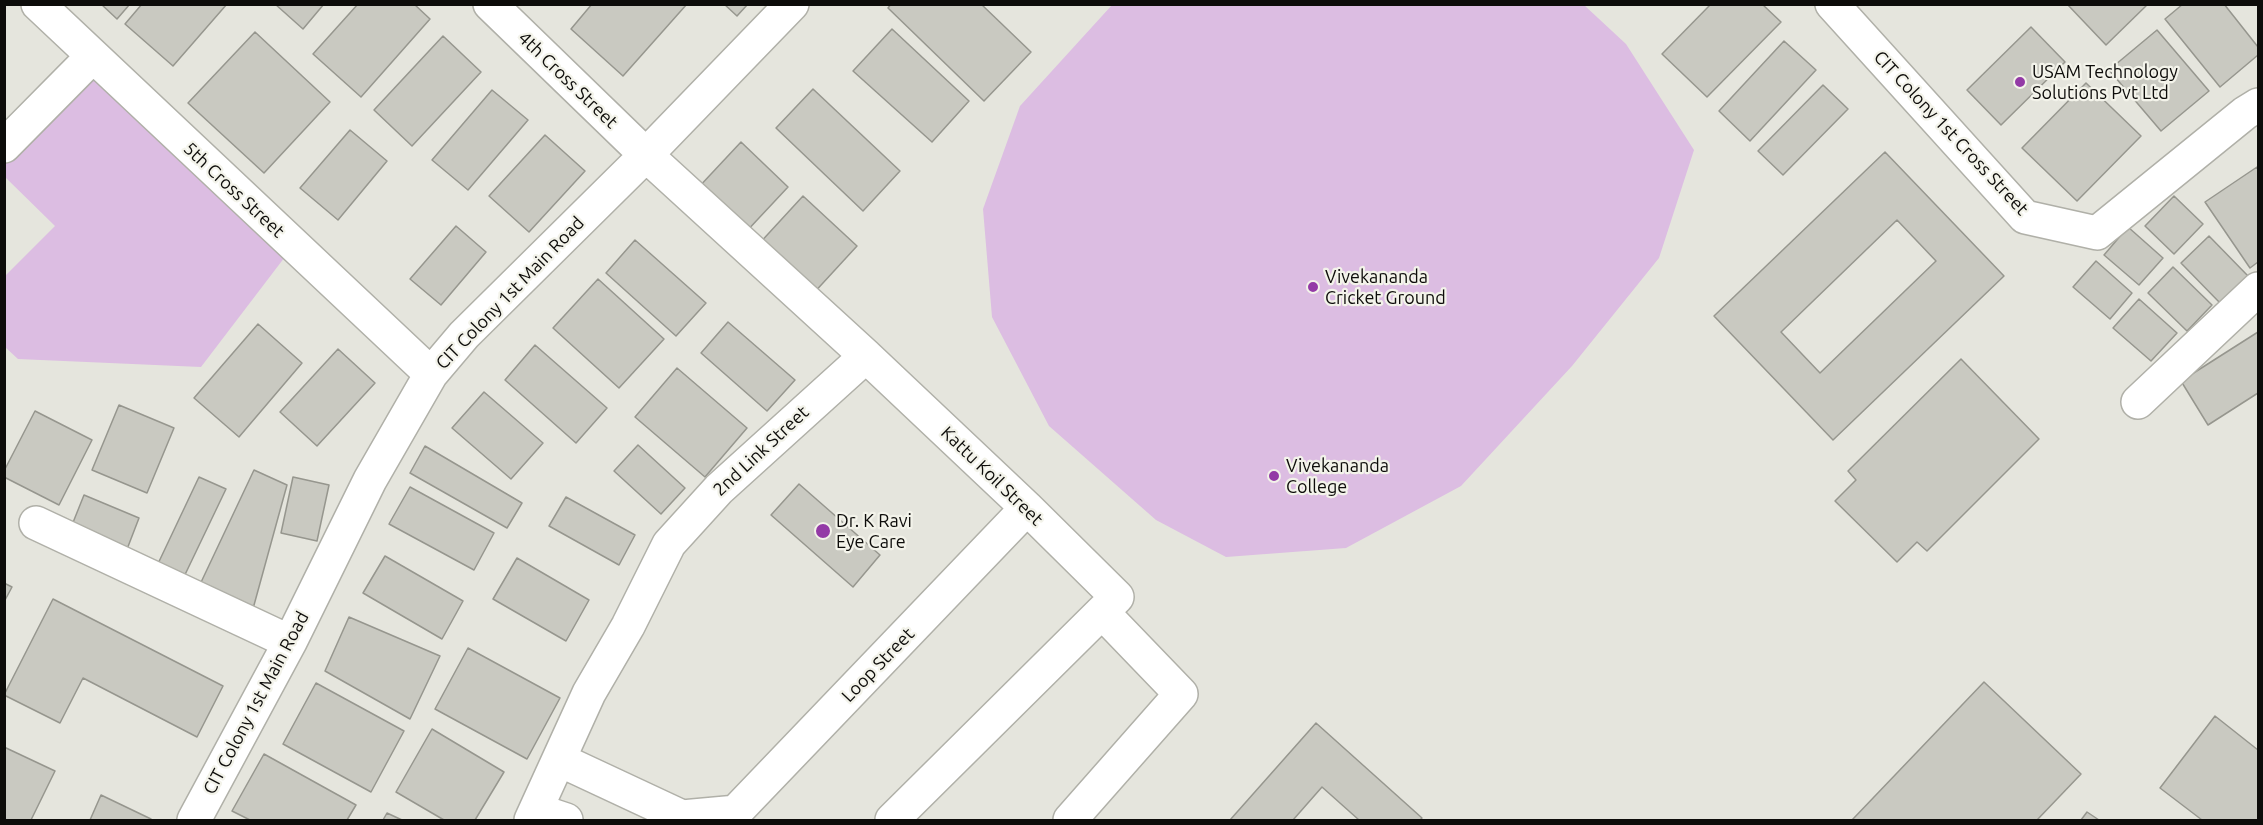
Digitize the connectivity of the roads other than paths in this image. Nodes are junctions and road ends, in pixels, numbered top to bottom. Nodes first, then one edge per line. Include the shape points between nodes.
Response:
1 (38, 4) edge
2 (490, 4) edge
3 (792, 4) edge
4 (1832, 4) edge
5 (92, 57) junction
6 (2259, 105) edge
7 (4, 146) edge
8 (646, 155) junction
9 (2259, 290) edge
10 (866, 356) junction
11 (431, 374) junction
12 (2138, 402) dead end
13 (1027, 508) junction
14 (36, 523) dead end
15 (1110, 605) junction
16 (290, 642) junction
17 (560, 760) junction
18 (733, 816) edge
19 (544, 817) edge
20 (194, 820) edge
21 (892, 820) edge
22 (1070, 820) edge

1 - 5 street, 5th Cross Street
2 - 8 street, 4th Cross Street
3 - 8 street, CIT Colony 1st Main Road
4 - 6 street, CIT Colony 1st Cross Street via 2025,217 2097,233
5 - 7 street
5 - 11 street, 5th Cross Street
8 - 10 street
8 - 11 street, CIT Colony 1st Main Road via 464,335
9 - 12 street
10 - 13 street, Kattu Koil Street
10 - 17 street, 2nd Link Street via 719,489 669,544 590,693
11 - 16 street, CIT Colony 1st Main Road via 370,480
13 - 15 street, Kattu Koil Street
13 - 18 street, Loop Street
14 - 16 street
15 - 21 street
15 - 22 street, Kattu Koil Street via 1181,694
16 - 20 street, CIT Colony 1st Main Road
17 - 18 street via 682,817
17 - 19 street, 2nd Link Street

